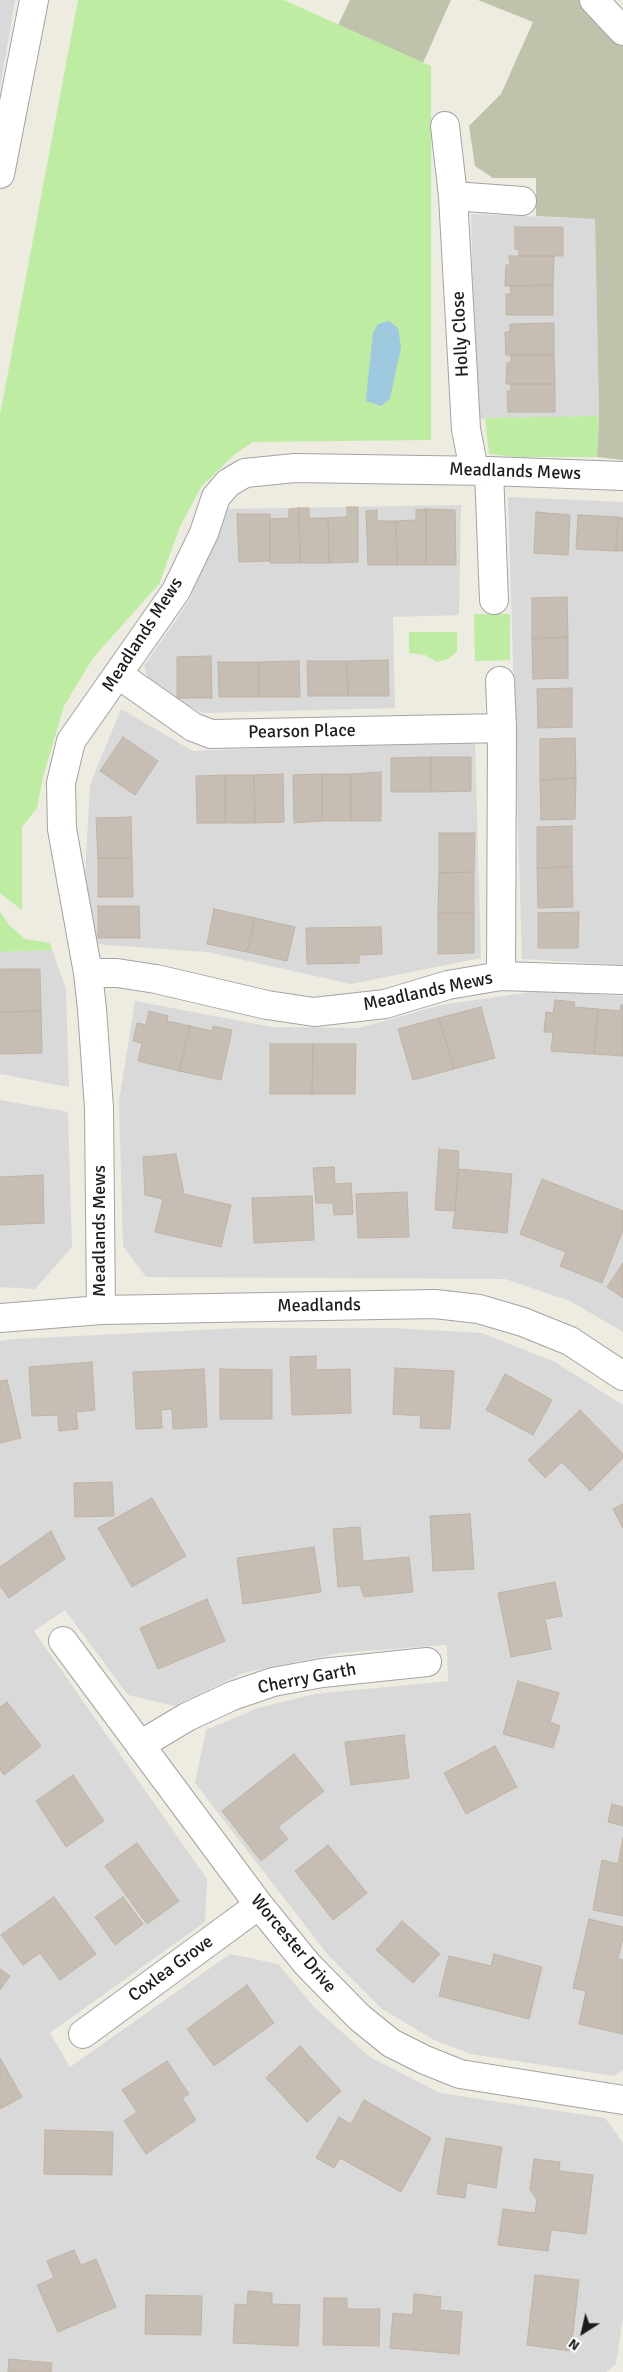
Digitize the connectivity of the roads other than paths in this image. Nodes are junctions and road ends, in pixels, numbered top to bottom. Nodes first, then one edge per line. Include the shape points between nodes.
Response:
1 (34, 0) edge
2 (594, 0) edge
3 (623, 32) edge
4 (445, 126) dead end
5 (0, 174) edge
6 (453, 196) junction
7 (522, 202) dead end
8 (482, 470) junction
9 (623, 476) edge
10 (494, 600) dead end
11 (119, 675) junction
12 (500, 681) dead end
13 (502, 728) junction
14 (88, 973) junction
15 (501, 976) junction
16 (623, 980) edge
17 (101, 1310) junction
18 (0, 1318) edge
19 (623, 1376) edge
20 (63, 1641) dead end
21 (428, 1662) dead end
22 (140, 1745) junction
23 (259, 1905) junction
24 (83, 2034) dead end
25 (623, 2100) edge

1 - 5 street
2 - 3 street
4 - 6 street, Holly Close
6 - 7 street
6 - 8 street, Holly Close via 466,429
8 - 9 street, Meadlands Mews
8 - 10 street
8 - 11 street, Meadlands Mews via 295,468 245,473 228,483 216,497 204,533 176,591
11 - 13 street, Pearson Place via 193,726 211,734
11 - 14 street, Meadlands Mews via 71,741 62,784 62,829
12 - 13 street
13 - 15 street
14 - 15 street, Meadlands Mews via 117,973 156,979 314,1012 385,1004 448,985
14 - 17 street, Meadlands Mews via 99,1108
15 - 16 street, Meadlands Mews
17 - 18 street, Meadlands
17 - 19 street, Meadlands via 435,1304 479,1309 570,1341
20 - 22 street, Worcester Drive
21 - 22 street, Cherry Garth via 322,1673 273,1682 187,1717
22 - 23 street, Worcester Drive
23 - 24 street, Coxlea Grove
23 - 25 street, Worcester Drive via 313,1970 359,2017 391,2043 460,2074

